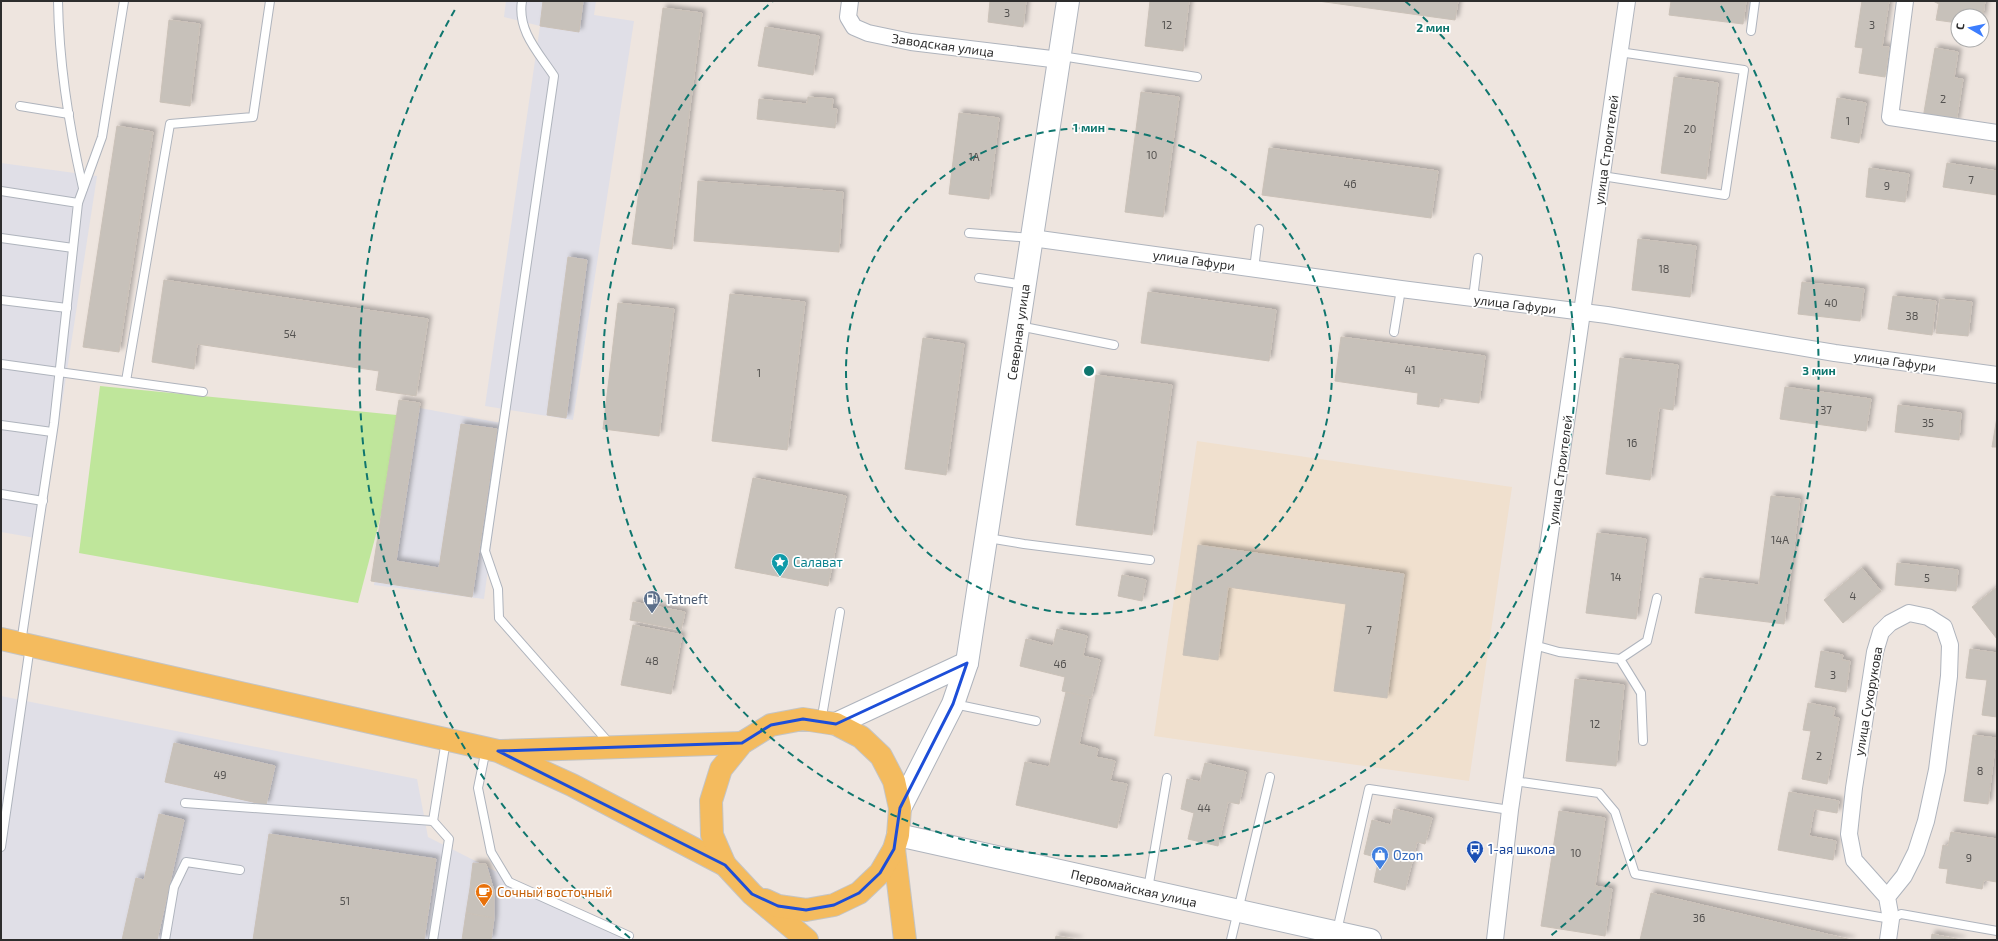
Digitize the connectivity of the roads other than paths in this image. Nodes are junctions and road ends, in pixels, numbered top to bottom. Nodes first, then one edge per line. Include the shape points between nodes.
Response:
1 (58, 1) edge
2 (124, 1) edge
3 (270, 1) edge
4 (522, 1) edge
5 (850, 1) edge
6 (1068, 1) edge
7 (1627, 1) edge
8 (1755, 1) edge
9 (1905, 1) edge
10 (1751, 30) dead end
11 (1619, 52) junction
12 (1060, 58) junction
13 (1196, 78) dead end
14 (20, 106) dead end
15 (69, 114) junction
16 (1997, 133) edge
17 (1602, 176) junction
18 (83, 189) junction
19 (1, 191) edge
20 (78, 203) junction
21 (1259, 229) dead end
22 (969, 233) dead end
23 (1, 238) edge
24 (1032, 238) junction
25 (73, 248) junction
26 (1478, 258) dead end
27 (1254, 269) junction
28 (979, 278) dead end
29 (1025, 285) junction
30 (1401, 289) junction
31 (1473, 298) junction
32 (1, 300) edge
33 (66, 308) junction
34 (1583, 312) junction
35 (1019, 326) junction
36 (1394, 332) dead end
37 (1114, 345) dead end
38 (1, 364) edge
39 (60, 372) junction
40 (1997, 375) edge
41 (126, 381) junction
42 (203, 392) dead end
43 (1, 425) edge
44 (52, 432) junction
45 (1, 494) edge
46 (42, 501) junction
47 (987, 538) junction
48 (1150, 560) dead end
49 (1657, 598) dead end
50 (840, 612) dead end
51 (12, 643) edge
52 (1534, 645) junction
53 (1620, 659) junction
54 (967, 663) junction
55 (953, 704) junction
56 (1036, 721) dead end
57 (828, 723) junction
58 (446, 739) junction
59 (1643, 741) dead end
60 (742, 743) junction
61 (613, 747) junction
62 (492, 749) junction
63 (1270, 777) dead end
64 (1167, 778) dead end
65 (1514, 780) junction
66 (185, 803) dead end
67 (900, 808) junction
68 (1510, 810) junction
69 (433, 821) junction
70 (896, 842) junction
71 (1, 847) edge
72 (725, 865) junction
73 (240, 870) dead end
74 (1148, 891) junction
75 (752, 894) junction
76 (1887, 897) junction
77 (1239, 911) junction
78 (1891, 919) junction
79 (1997, 931) edge
80 (1336, 932) junction
81 (629, 936) dead end
82 (165, 940) edge
83 (433, 940) edge
84 (807, 940) edge
85 (905, 940) edge
86 (1231, 940) edge
87 (1370, 940) edge
88 (1495, 940) edge
89 (1888, 940) edge

1 - 15 lane via 58,30
2 - 18 lane via 102,137
3 - 41 lane via 253,117 170,124
4 - 61 lane via 525,34 554,76 485,551 498,589 499,618
5 - 12 street, Заводская улица via 848,17 854,27 868,33 911,42
6 - 12 street, Северная улица
7 - 11 street, улица Строителей
8 - 10 lane
9 - 16 street via 1890,117
11 - 17 street, улица Строителей
11 - 17 lane via 1744,70 1725,195
12 - 13 lane
12 - 24 street, Северная улица
14 - 15 lane
15 - 18 lane
17 - 34 street, улица Строителей
18 - 20 lane
19 - 20 lane
20 - 25 lane
21 - 27 lane
22 - 24 lane
23 - 25 lane
24 - 27 street, улица Гафури
24 - 29 street, Северная улица
25 - 33 lane
26 - 31 lane
27 - 30 street, улица Гафури
28 - 29 lane
29 - 35 street, Северная улица
30 - 31 street, улица Гафури
30 - 36 lane
31 - 34 street, улица Гафури
32 - 33 lane
33 - 39 lane
34 - 40 street, улица Гафури via 1835,353
34 - 52 street, улица Строителей
35 - 37 lane
35 - 47 street, Северная улица
38 - 39 lane
39 - 41 lane
39 - 44 lane
41 - 42 lane
43 - 44 lane
44 - 46 lane
45 - 46 lane
46 - 51 lane
47 - 48 lane
47 - 54 street, Северная улица
49 - 53 lane via 1647,641
50 - 57 lane
51 - 58 main road
51 - 71 lane
52 - 53 lane via 1559,652
52 - 65 street, улица Строителей
53 - 59 lane via 1641,694
54 - 55 street, Северная улица
54 - 57 street
55 - 56 lane
55 - 67 street, Северная улица
57 - 60 main road via 803,719 770,725
57 - 67 main road via 860,737 881,756 894,781
58 - 62 main road
58 - 69 lane
60 - 61 main road
60 - 72 main road via 721,769 711,801 712,835
61 - 62 main road
62 - 72 main road via 572,786
62 - 81 lane via 478,788 491,852 509,882
63 - 77 lane
64 - 74 lane
65 - 68 street, улица Строителей
65 - 78 lane via 1599,793 1615,812 1635,874
66 - 69 lane
67 - 70 main road
68 - 80 lane via 1369,789
68 - 88 street, улица Строителей
69 - 83 lane via 449,839
70 - 74 street, Первомайская улица
70 - 75 main road via 880,873 860,893 834,905 806,910 778,906
70 - 85 main road
72 - 75 main road
73 - 82 lane via 186,862 174,887
74 - 77 street, Первомайская улица
75 - 84 main road
76 - 76 street, улица Сухорукова via 1854,860 1849,834 1854,788 1880,632 1890,623 1909,613 1928,617 1944,627 1950,645 1949,676 1937,770 1926,821 1916,852 1904,876
76 - 78 street
77 - 80 street, Первомайская улица
77 - 86 lane
78 - 79 lane via 1901,914
78 - 89 street
80 - 87 street, Первомайская улица

